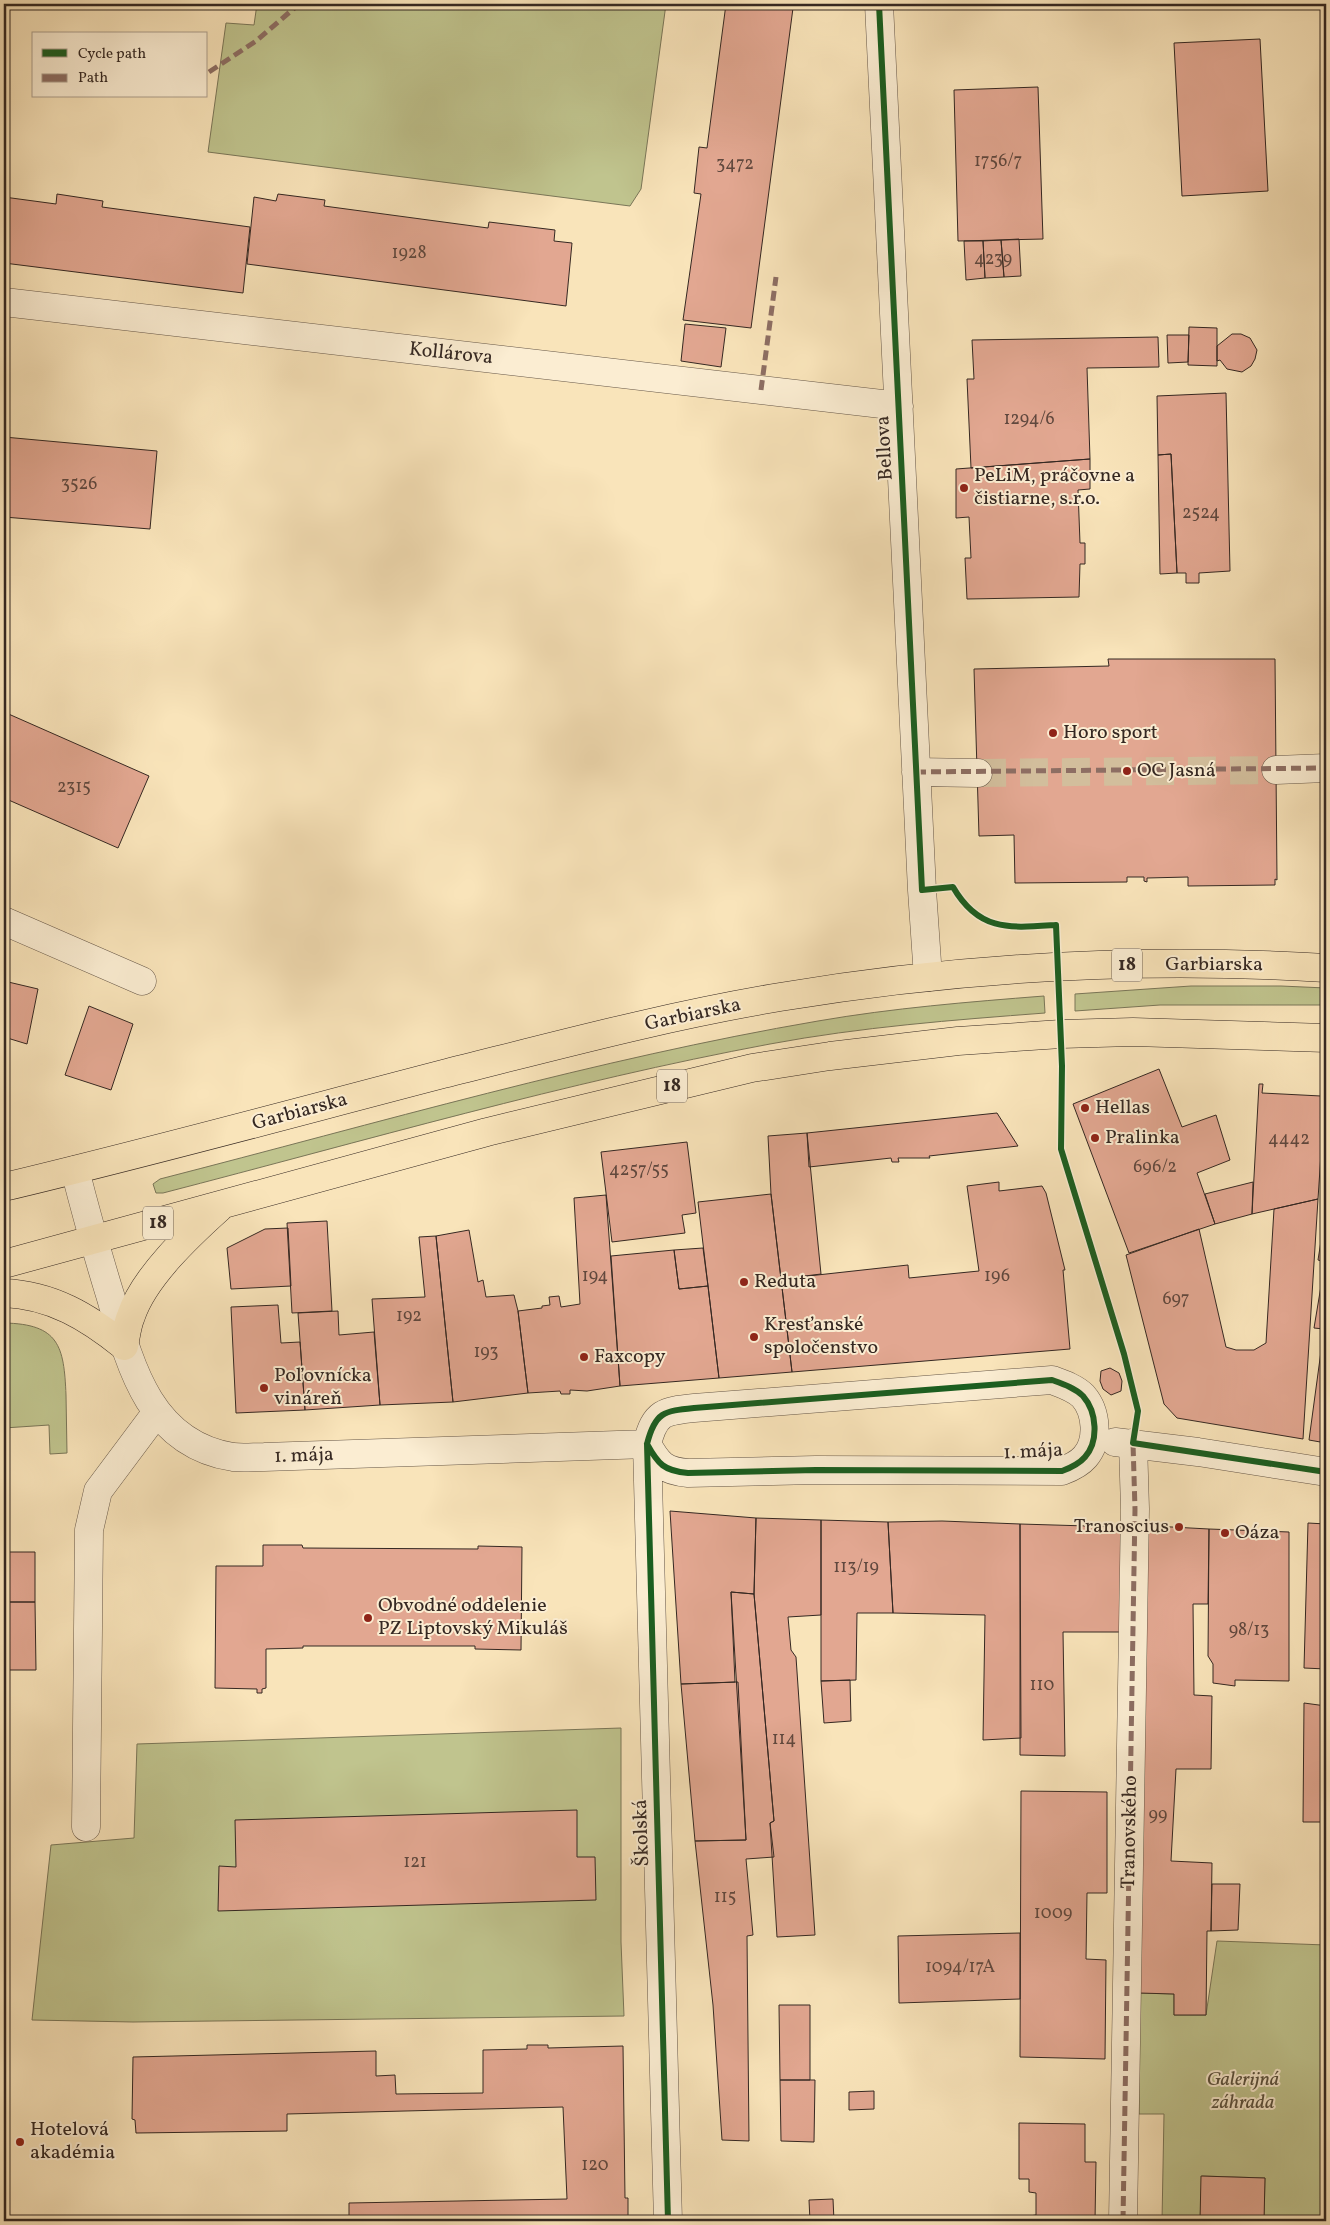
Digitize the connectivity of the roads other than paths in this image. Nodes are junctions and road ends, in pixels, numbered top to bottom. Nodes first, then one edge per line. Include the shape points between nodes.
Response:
1 (879, 4) edge
2 (4, 302) edge
3 (899, 406) junction
4 (1326, 768) edge
5 (1276, 770) tunnel mouth
6 (916, 772) junction
7 (978, 773) tunnel mouth
8 (4, 921) edge
9 (1326, 968) edge
10 (928, 977) junction
11 (142, 981) dead end
12 (1326, 1038) edge
13 (75, 1170) junction
14 (4, 1186) edge
15 (222, 1206) junction
16 (94, 1241) junction
17 (4, 1264) edge
18 (4, 1293) edge
19 (124, 1346) junction
20 (157, 1412) junction
21 (1094, 1439) junction
22 (647, 1444) junction
23 (1132, 1444) junction
24 (1326, 1472) edge
25 (86, 1827) dead end
26 (668, 2221) edge
27 (1123, 2221) edge

1 - 3 street, Bellova
2 - 3 street, Kollárova
3 - 6 street, Bellova
4 - 5 street
6 - 7 street
6 - 10 street, Bellova
8 - 11 street
9 - 10 main road, Garbiarska / 18 via 1095,966
10 - 13 main road, Garbiarska / 18 via 772,999 608,1033
12 - 15 main road, 18 via 1133,1032 1061,1034 958,1041 830,1056 752,1068 653,1090 487,1132
13 - 14 main road, 18
13 - 16 street, 1. mája
15 - 16 main road, 18
15 - 19 main road via 178,1247 143,1293 131,1315
16 - 17 main road, 18
16 - 19 street, 1. mája
18 - 19 main road via 60,1304 81,1314
19 - 20 street, 1. mája via 139,1385
20 - 22 street, 1. mája via 191,1440 235,1457
20 - 25 street via 98,1491 89,1530
21 - 22 street, 1. mája via 1085,1457 1062,1471 672,1472 661,1465
21 - 22 street via 1092,1410 1083,1396 1052,1380 676,1410 659,1416
21 - 23 street
22 - 26 street, Školská
23 - 24 street
23 - 27 street, Tranovského via 1136,1509

